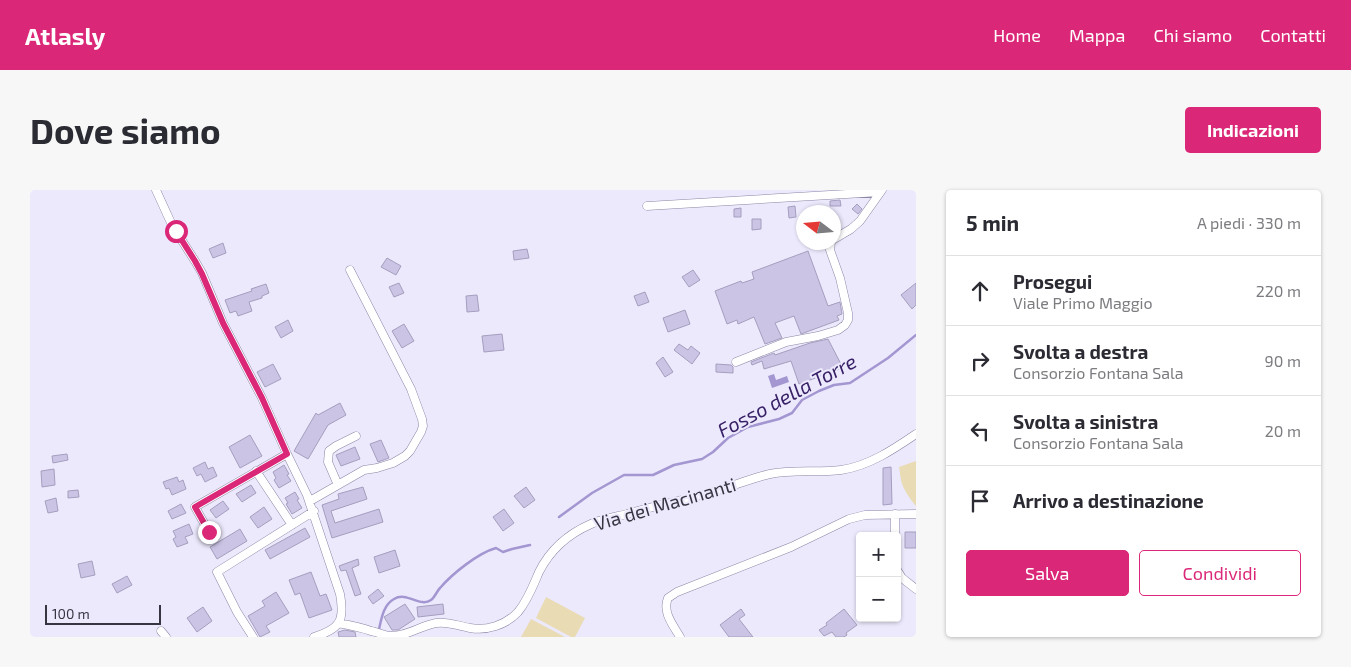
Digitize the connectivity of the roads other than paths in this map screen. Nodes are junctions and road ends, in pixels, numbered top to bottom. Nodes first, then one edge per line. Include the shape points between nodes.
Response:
1 (156, 190) edge
2 (881, 191) edge
3 (647, 206) dead end
4 (841, 235) edge
5 (830, 250) edge
6 (350, 270) dead end
7 (736, 362) dead end
8 (916, 434) edge
9 (356, 436) dead end
10 (287, 454) junction
11 (256, 471) junction
12 (338, 485) junction
13 (310, 501) junction
14 (314, 511) junction
15 (895, 514) junction
16 (916, 514) edge
17 (292, 525) junction
18 (209, 532) dead end
19 (895, 532) edge
20 (901, 576) edge
21 (916, 589) edge
22 (338, 623) junction
23 (253, 637) edge
24 (314, 637) edge
25 (680, 637) edge

1 - 10 street via 172,225 202,274
2 - 3 street
2 - 4 street via 860,221
5 - 7 street via 848,311 845,325 838,330 786,342
6 - 12 street via 411,389 423,426 405,456 393,463 364,470
8 - 22 street, Via dei Macinanti via 852,468 770,474 591,524 553,550 524,604 513,617 489,628 439,623 400,636 389,636
9 - 12 street via 329,451 328,462
10 - 11 street
10 - 13 street
11 - 17 street
11 - 18 street via 195,507
12 - 13 street
13 - 14 street
14 - 17 street
14 - 22 street via 340,594 342,610
15 - 16 street
15 - 19 street
15 - 25 street via 865,514 849,519 670,596 666,600 666,609
17 - 23 street via 217,572
20 - 21 street
22 - 24 street via 332,630

